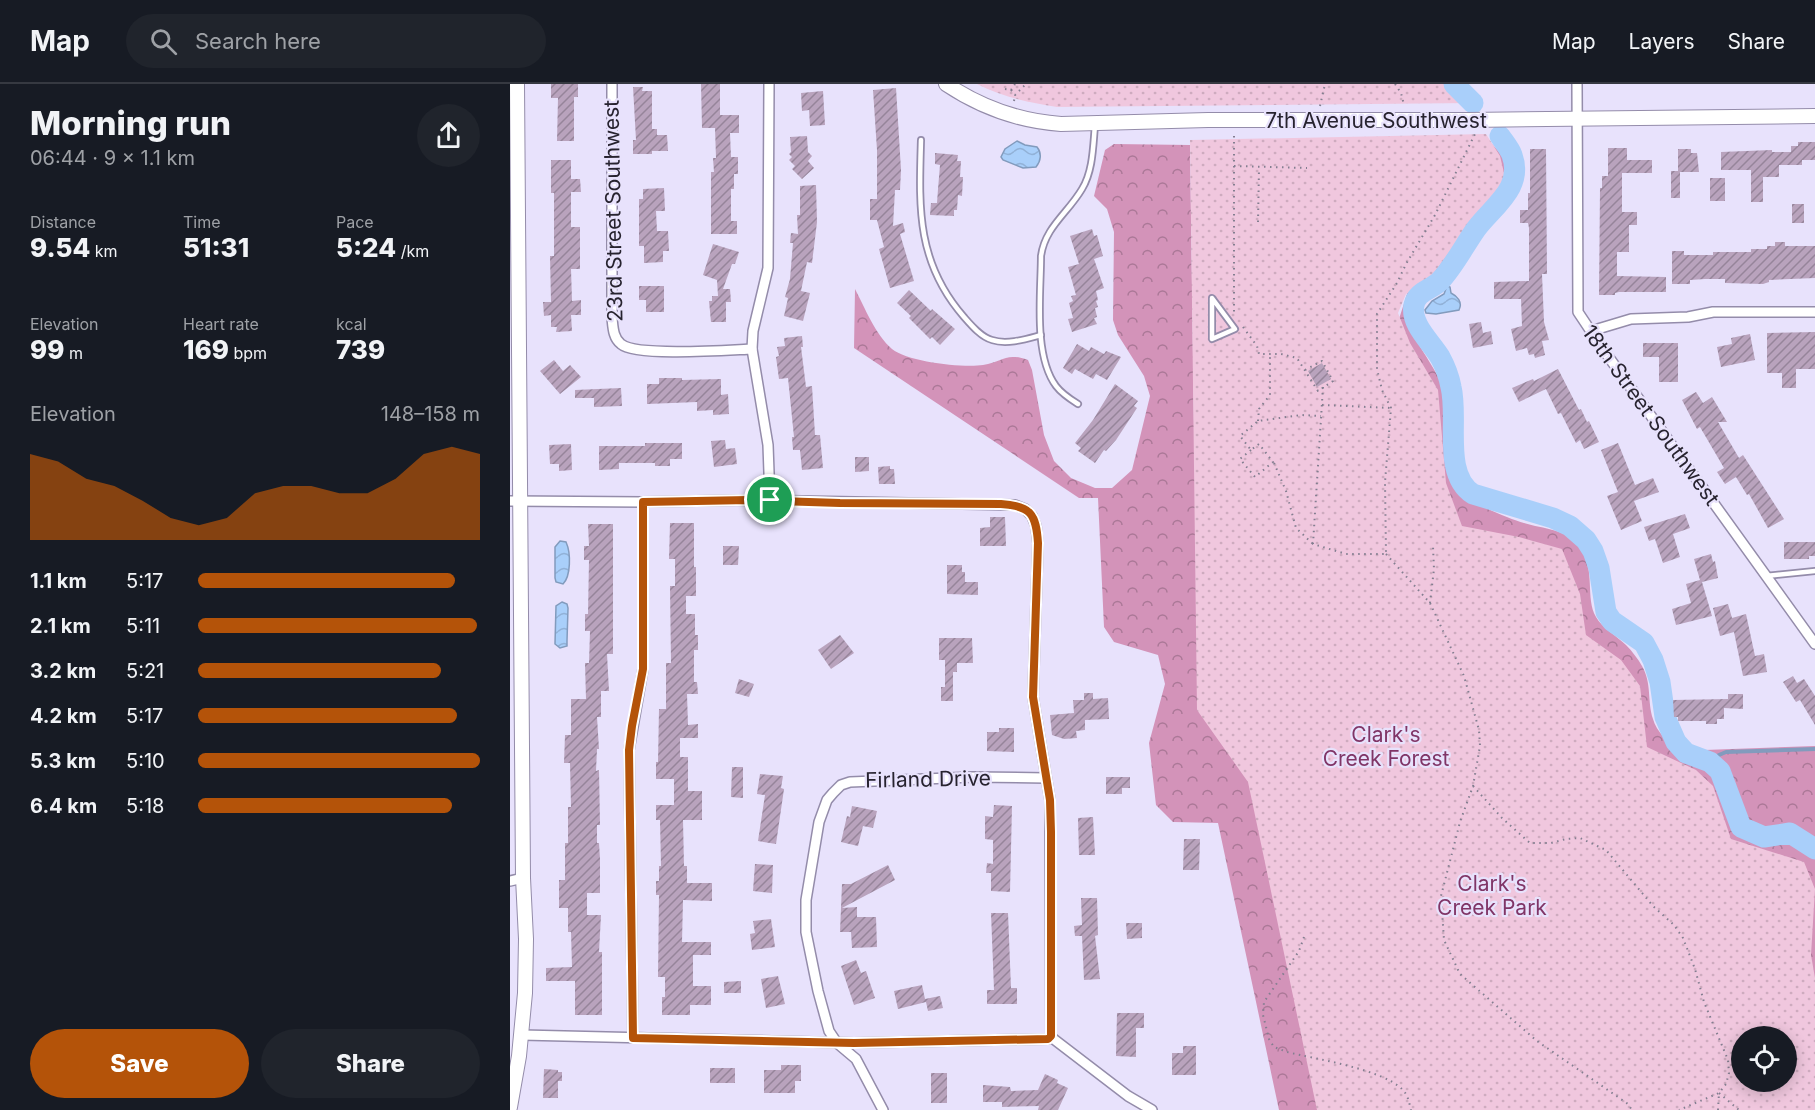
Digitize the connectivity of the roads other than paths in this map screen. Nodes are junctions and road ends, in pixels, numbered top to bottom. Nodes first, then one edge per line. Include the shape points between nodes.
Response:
1 (517, 84) edge
2 (612, 84) edge
3 (769, 84) edge
4 (946, 84) edge
5 (1577, 84) edge
6 (1815, 116) edge
7 (1577, 117) junction
8 (1095, 123) junction
9 (921, 140) dead end
10 (1815, 312) edge
11 (1591, 331) junction
12 (1041, 335) junction
13 (1212, 339) joint
14 (752, 349) junction
15 (1078, 404) dead end
16 (770, 500) junction
17 (516, 501) edge
18 (643, 502) junction
19 (1815, 571) edge
20 (1766, 576) junction
21 (1815, 644) edge
22 (1046, 778) junction
23 (517, 879) edge
24 (522, 1035) junction
25 (1051, 1036) junction
26 (633, 1038) junction
27 (837, 1043) junction
28 (510, 1107) edge
29 (883, 1110) edge
30 (1152, 1110) edge

1 - 17 street
2 - 14 street, 23rd Street Southwest via 612,318 616,339 626,347 644,351
3 - 14 street via 769,259
4 - 8 street, 7th Avenue Southwest via 978,104 1019,118
5 - 7 street, 18th Street Southwest
6 - 7 street, 7th Avenue Southwest
7 - 8 street, 7th Avenue Southwest via 1504,119 1472,126 1208,120
7 - 11 street, 18th Street Southwest via 1578,312
8 - 12 lane via 1090,171 1084,187 1051,229 1043,246
9 - 12 lane via 923,233 948,296 971,325 991,340
10 - 11 street via 1713,312 1631,319
11 - 20 street, 18th Street Southwest
12 - 15 lane via 1048,370 1056,386
13 - 13 lane via 1234,329 1212,298
14 - 16 street via 768,445
16 - 18 street
16 - 22 street via 1001,504 1029,512 1038,543 1034,707
17 - 18 street
17 - 23 street
18 - 26 street via 643,669 629,750
19 - 20 lane
20 - 21 street, 18th Street Southwest
22 - 25 street via 1051,832
22 - 27 street, Firland Drive via 867,780 841,785 827,800 819,822 805,915 818,991 829,1031
23 - 24 street via 526,939
24 - 26 street
24 - 28 street
25 - 27 street
25 - 30 street
26 - 27 street
27 - 29 street, Firland Drive via 856,1059

